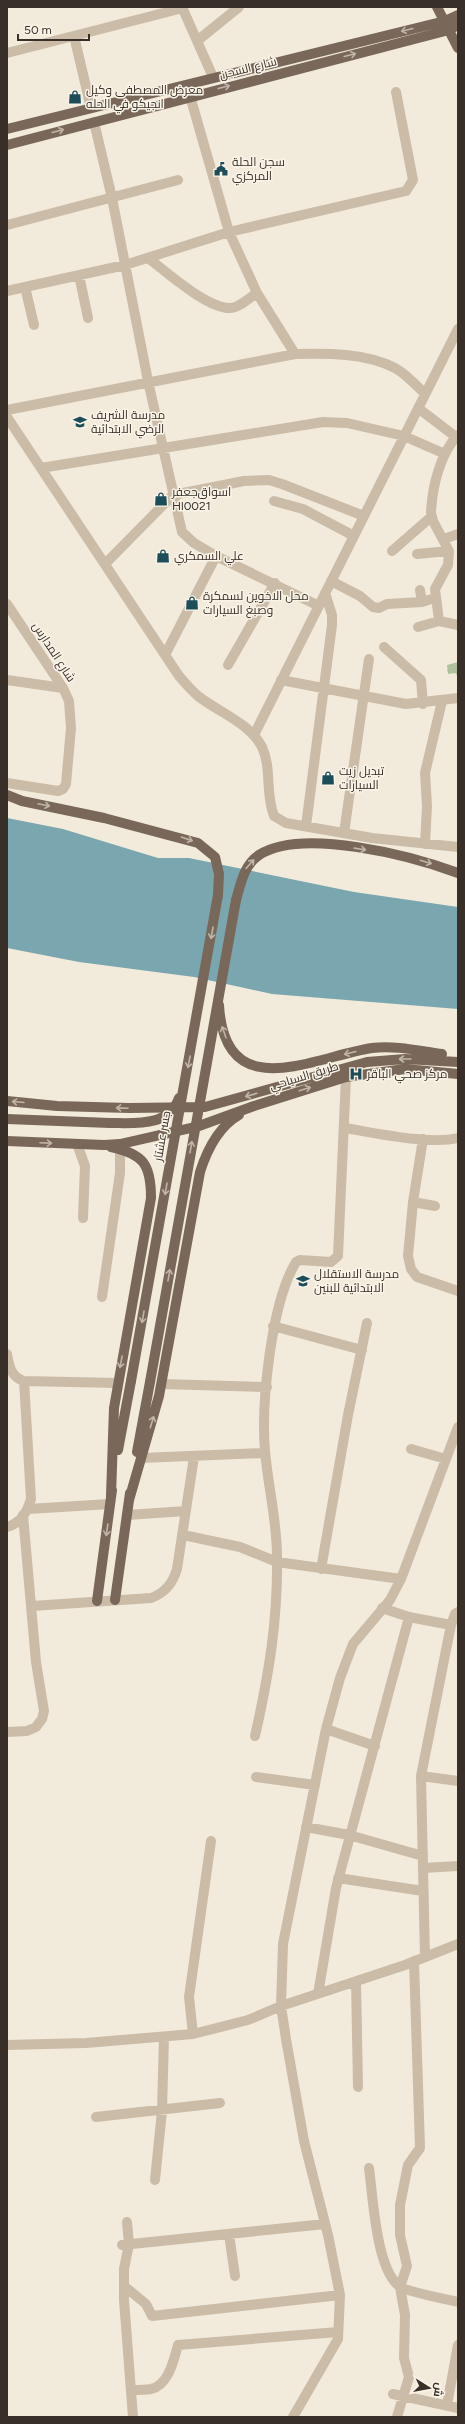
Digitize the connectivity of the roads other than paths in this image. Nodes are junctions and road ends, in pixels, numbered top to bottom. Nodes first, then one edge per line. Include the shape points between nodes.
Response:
1 (239, 7) edge
2 (437, 7) edge
3 (456, 7) edge
4 (183, 8) edge
5 (458, 12) edge
6 (458, 15) edge
7 (458, 25) edge
8 (447, 26) junction
9 (74, 36) junction
10 (197, 41) junction
11 (458, 48) edge
12 (7, 53) edge
13 (213, 77) junction
14 (181, 85) junction
15 (170, 88) junction
16 (396, 92) dead end
17 (187, 97) junction
18 (174, 100) junction
19 (91, 108) junction
20 (34, 122) junction
21 (94, 122) junction
22 (20, 126) junction
23 (7, 129) edge
24 (39, 137) junction
25 (24, 140) junction
26 (7, 145) edge
27 (178, 180) dead end
28 (112, 198) junction
29 (7, 225) edge
30 (228, 232) junction
31 (148, 258) junction
32 (125, 265) junction
33 (79, 275) junction
34 (25, 287) junction
35 (7, 292) edge
36 (256, 293) junction
37 (88, 318) dead end
38 (34, 325) dead end
39 (458, 329) edge
40 (295, 354) junction
41 (148, 381) junction
42 (425, 394) junction
43 (418, 408) junction
44 (7, 410) edge
45 (7, 417) edge
46 (404, 436) junction
47 (457, 436) edge
48 (162, 448) junction
49 (445, 454) junction
50 (41, 468) junction
51 (174, 495) junction
52 (274, 501) dead end
53 (364, 516) junction
54 (431, 517) junction
55 (458, 534) edge
56 (354, 536) junction
57 (444, 539) junction
58 (449, 551) junction
59 (392, 552) dead end
60 (417, 554) dead end
61 (216, 556) junction
62 (105, 564) junction
63 (331, 581) junction
64 (275, 583) junction
65 (420, 590) dead end
66 (325, 593) junction
67 (435, 598) junction
68 (422, 602) junction
69 (7, 604) edge
70 (318, 606) junction
71 (439, 622) junction
72 (458, 625) edge
73 (418, 627) dead end
74 (384, 647) dead end
75 (164, 655) junction
76 (369, 659) dead end
77 (228, 665) dead end
78 (7, 680) edge
79 (281, 680) junction
80 (63, 688) junction
81 (325, 690) junction
82 (364, 697) junction
83 (458, 698) edge
84 (442, 701) junction
85 (423, 704) junction
86 (254, 735) junction
87 (7, 783) edge
88 (7, 795) edge
89 (306, 826) junction
90 (344, 833) junction
91 (425, 844) junction
92 (458, 847) edge
93 (458, 872) edge
94 (220, 984) junction
95 (458, 1057) edge
96 (458, 1062) edge
97 (458, 1074) edge
98 (346, 1076) junction
99 (186, 1077) junction
100 (7, 1101) edge
101 (254, 1106) junction
102 (7, 1119) edge
103 (345, 1128) junction
104 (458, 1138) edge
105 (423, 1139) junction
106 (7, 1141) edge
107 (77, 1144) junction
108 (120, 1146) junction
109 (413, 1202) junction
110 (435, 1206) dead end
111 (83, 1218) dead end
112 (458, 1291) edge
113 (102, 1297) dead end
114 (367, 1323) dead end
115 (274, 1326) junction
116 (362, 1350) junction
117 (7, 1354) edge
118 (24, 1381) junction
119 (117, 1383) junction
120 (162, 1384) junction
121 (267, 1387) junction
122 (458, 1427) edge
123 (411, 1448) dead end
124 (265, 1453) junction
125 (194, 1456) junction
126 (141, 1458) junction
127 (446, 1459) junction
128 (111, 1500) junction
129 (130, 1500) junction
130 (186, 1511) junction
131 (26, 1512) junction
132 (127, 1515) junction
133 (7, 1527) edge
134 (183, 1535) junction
135 (277, 1562) junction
136 (321, 1569) junction
137 (401, 1579) junction
138 (115, 1600) junction
139 (97, 1601) junction
140 (32, 1606) junction
141 (382, 1608) junction
142 (458, 1612) edge
143 (409, 1617) junction
144 (451, 1625) junction
145 (326, 1729) junction
146 (7, 1732) edge
147 (255, 1736) dead end
148 (375, 1746) junction
149 (421, 1776) junction
150 (256, 1777) dead end
151 (458, 1781) edge
152 (315, 1785) junction
153 (306, 1828) junction
154 (349, 1835) junction
155 (211, 1842) dead end
156 (423, 1856) junction
157 (458, 1866) edge
158 (423, 1868) junction
159 (338, 1878) junction
160 (424, 1891) junction
161 (458, 1944) edge
162 (425, 1957) junction
163 (414, 1961) junction
164 (356, 1981) junction
165 (318, 1994) junction
166 (281, 2006) junction
167 (193, 2034) junction
168 (164, 2037) junction
169 (7, 2045) edge
170 (358, 2087) dead end
171 (220, 2103) dead end
172 (162, 2111) junction
173 (96, 2117) dead end
174 (369, 2168) dead end
175 (155, 2180) dead end
176 (127, 2222) dead end
177 (325, 2224) junction
178 (229, 2234) junction
179 (126, 2244) junction
180 (235, 2276) dead end
181 (124, 2286) junction
182 (400, 2287) junction
183 (340, 2295) junction
184 (458, 2302) edge
185 (338, 2332) junction
186 (458, 2345) edge
187 (131, 2390) junction
188 (393, 2394) dead end
189 (405, 2396) junction
190 (447, 2405) junction
191 (458, 2408) edge
192 (133, 2417) edge
193 (293, 2417) edge
194 (397, 2417) edge

1 - 10 street
2 - 8 main road
3 - 5 main road
4 - 9 street
4 - 10 street
6 - 8 main road
7 - 8 main road
8 - 11 main road
8 -> 13 main road, شارع السجن
17 -> 8 main road, شارع السجن
9 - 12 street
9 - 19 street
10 - 13 street
13 - 14 main road, شارع السجن
14 - 15 main road, شارع السجن
14 - 17 main road via 180,92
15 - 18 main road via 175,93
15 - 19 main road, شارع السجن
16 - 30 street via 412,180 406,191
17 - 18 main road, شارع السجن
17 - 30 street
18 - 21 main road, شارع السجن
19 - 20 main road, شارع السجن
20 - 22 main road, شارع السجن
20 - 24 main road via 33,130
24 -> 21 main road, شارع السجن
21 - 28 street
22 - 23 main road, شارع السجن
22 - 25 main road via 25,132
24 - 25 main road, شارع السجن
25 - 26 main road, شارع السجن
27 - 28 street
28 - 29 street
28 - 32 street
30 - 31 street
30 - 36 street
31 - 32 street
31 - 36 street via 208,301 220,306 230,308 241,304
32 - 33 street
32 - 41 street
33 - 34 street
33 - 37 street
34 - 35 street
34 - 38 street
36 - 40 street
39 - 42 street
40 - 41 street
40 - 42 street via 334,354 376,361 394,368
41 - 44 street
41 - 48 street
42 - 43 street
43 - 46 street
43 - 47 street
45 - 50 street
46 - 48 street via 347,423 323,422
46 - 49 street
46 - 53 street
47 - 49 street
48 - 50 street
48 - 51 street
49 - 54 street
50 - 62 street
51 - 53 street via 244,481 269,480
51 - 61 street via 180,526 186,538
51 - 62 street
52 - 56 street via 303,509
53 - 56 street
54 - 57 street
54 - 59 street
55 - 57 street
56 - 63 street
57 - 58 street
58 - 60 street
58 - 67 street via 448,566 438,582
61 - 64 street
61 - 75 street
62 - 75 street
63 - 66 street
63 - 68 street via 360,596 373,608 387,604
64 - 70 street
64 - 77 street
65 - 68 street
66 - 70 street
66 - 81 street via 332,615 332,625
67 - 68 street
67 - 71 street
69 - 80 street, شارع المدارس
70 - 79 street
71 - 72 street
71 - 73 street
74 - 85 street via 421,680
75 - 86 street via 191,690
76 - 82 street
78 - 80 street
79 - 81 street
79 - 86 street
80 - 87 street, شارع المدارس via 71,711 67,780 63,789 58,791
81 - 82 street
81 - 89 street
82 - 85 street via 406,704
82 - 90 street
83 - 84 street
84 - 85 street
84 - 91 street via 425,773
86 - 89 street via 266,759 274,816 286,823
88 -> 99 main road, جسر عشتار, bridge via 22,801 184,838 198,843 211,852 217,864 218,895
89 - 90 street
90 - 91 street
91 - 92 street
94 -> 93 main road, bridge via 236,900 247,867 259,855 275,848 292,845 326,844 394,854
95 -> 94 main road, bridge via 374,1048 298,1067 276,1069 254,1065 240,1057 224,1034 220,1018
129 -> 94 main road, bridge
96 -> 100 main road, طريق السياحي via 386,1059 344,1066 205,1107 57,1106
97 - 98 main road, طريق السياحي via 405,1069
101 -> 98 main road, طريق السياحي
98 - 103 street
99 - 102 main road, bridge via 177,1105 154,1122
99 -> 128 main road, جسر عشتار, bridge
101 - 108 main road via 199,1126
101 - 120 main road via 236,1116 224,1127 213,1141 200,1172
103 - 105 street
103 - 115 street via 338,1256 331,1262 296,1262 280,1300
104 - 105 street
105 - 109 street
106 -> 107 main road
107 - 108 main road
107 - 111 street via 85,1166
108 - 113 street via 120,1173
108 -> 119 main road via 145,1164 151,1176 151,1198
109 - 110 street
109 - 112 street via 408,1256 411,1269 417,1278
114 - 116 street
115 - 116 street
115 - 121 street
116 - 136 street
117 - 118 street via 14,1375
118 - 119 street
118 - 131 street via 31,1488
119 - 128 main road
120 - 121 street
126 -> 120 main road
121 - 124 street
122 - 127 street
123 - 127 street
124 - 125 street
124 - 135 street
125 - 126 street
125 - 130 street
126 - 129 main road
127 - 137 street
128 - 131 street
128 -> 139 main road
129 - 132 main road
130 - 132 street
130 - 134 street
131 - 133 street via 13,1525
131 - 140 street
132 - 138 main road
134 - 135 street via 240,1547
134 - 138 street via 174,1580 166,1589 151,1598
135 - 136 street
135 - 147 street via 272,1652
136 - 137 street
137 - 141 street
138 - 139 street
139 - 140 street
140 - 146 street via 36,1662 44,1711 36,1727 27,1731
141 - 143 street
141 - 145 street via 351,1649
142 - 144 street
143 - 144 street
143 - 148 street
144 - 149 street
145 - 148 street
145 - 152 street
148 - 154 street
149 - 151 street
149 - 156 street
150 - 152 street
152 - 153 street
153 - 154 street
153 - 166 street via 283,1944
154 - 156 street
154 - 159 street
155 - 167 street via 189,1997
156 - 158 street
157 - 158 street
158 - 160 street
159 - 160 street
159 - 165 street
160 - 162 street
161 - 162 street
162 - 163 street
163 - 164 street
163 - 182 street via 420,2148 408,2165 402,2194 400,2234 407,2266
164 - 165 street
164 - 170 street
165 - 166 street
166 - 167 street via 248,2020
166 - 177 street via 304,2140
167 - 168 street
168 - 169 street
168 - 172 street
171 - 172 street
172 - 173 street
172 - 175 street
174 - 182 street via 382,2256 389,2275
176 - 179 street
177 - 178 street
177 - 183 street
178 - 179 street
178 - 180 street
179 - 181 street
181 - 183 street via 146,2304 152,2316
181 - 187 street
182 - 184 street
182 - 189 street via 404,2315 404,2358 409,2377
183 - 185 street
185 - 187 street via 178,2345 171,2372 160,2383 152,2389
185 - 193 street via 338,2339
186 - 190 street
187 - 192 street
188 - 189 street
189 - 190 street
189 - 194 street
190 - 191 street

